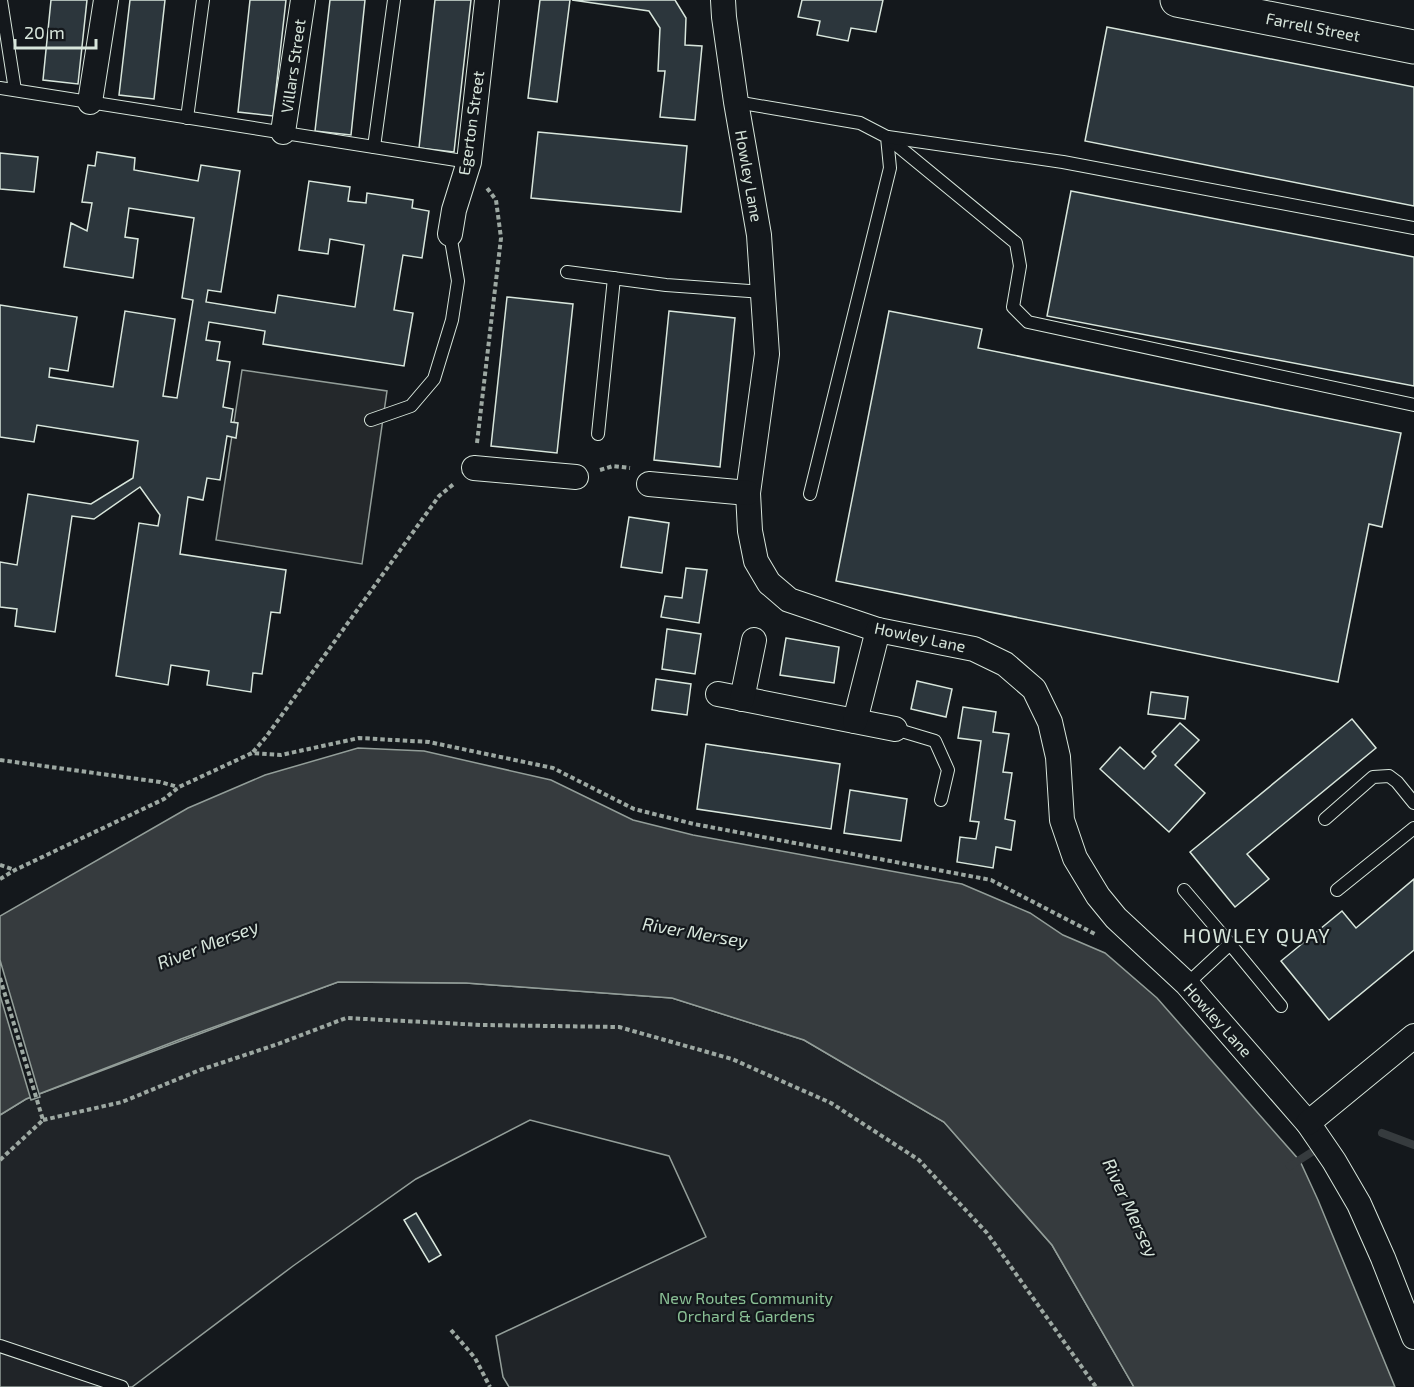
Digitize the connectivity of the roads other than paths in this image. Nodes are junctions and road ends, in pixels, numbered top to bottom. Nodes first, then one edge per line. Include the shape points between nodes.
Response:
1 (1, 0) edge
2 (106, 0) edge
3 (203, 0) edge
4 (303, 0) edge
5 (394, 0) edge
6 (487, 0) edge
7 (723, 0) edge
8 (1177, 0) edge
9 (1414, 47) edge
10 (0, 88) edge
11 (15, 90) junction
12 (90, 102) junction
13 (736, 102) junction
14 (187, 118) junction
15 (283, 132) junction
16 (887, 137) junction
17 (375, 147) junction
18 (469, 162) junction
19 (1414, 228) edge
20 (450, 234) joint
21 (567, 272) dead end
22 (614, 278) junction
23 (763, 292) junction
24 (1414, 405) edge
25 (371, 420) dead end
26 (598, 434) dead end
27 (474, 468) road end
28 (576, 477) road end
29 (649, 484) road end
30 (748, 493) junction
31 (810, 494) dead end
32 (878, 630) junction
33 (754, 640) dead end
34 (718, 694) dead end
35 (742, 699) junction
36 (855, 721) junction
37 (895, 729) joint
38 (941, 800) dead end
39 (1414, 803) edge
40 (1325, 819) dead end
41 (1414, 828) edge
42 (1184, 890) dead end
43 (1337, 890) dead end
44 (1230, 944) junction
45 (1187, 984) junction
46 (1281, 1006) dead end
47 (1414, 1036) edge
48 (1308, 1123) junction
49 (1414, 1337) edge
50 (0, 1346) edge
51 (122, 1387) edge

1 - 11 lane
2 - 12 street
3 - 14 lane
4 - 15 street, Villars Street
5 - 17 lane
6 - 18 street, Egerton Street
7 - 13 street, Howley Lane
8 - 9 street, Farrell Street
10 - 11 lane
11 - 12 lane
12 - 14 lane
13 - 16 lane via 860,123
13 - 23 street, Howley Lane via 759,235
14 - 15 lane
15 - 17 lane
16 - 19 lane via 1063,162
16 - 24 lane via 1016,243 1020,266 1013,307 1028,322
16 - 31 lane via 890,168
17 - 18 lane
18 - 20 street, Egerton Street
20 - 25 lane, Egerton Street via 458,281 452,320 434,379 411,406
21 - 22 lane
22 - 23 lane
22 - 26 lane
23 - 30 street, Howley Lane via 767,354
27 - 28 street
29 - 30 street
30 - 32 street, Howley Lane via 756,561 769,584 789,600
32 - 36 street
32 - 45 street, Howley Lane via 974,649 1005,664 1034,689 1050,722 1058,757 1062,820 1075,858 1116,918
33 - 35 street
34 - 35 street
35 - 36 street
36 - 37 street
37 - 38 lane via 935,741 948,770
39 - 40 lane via 1389,776 1373,777
41 - 43 lane
42 - 44 lane
44 - 45 lane
44 - 46 lane
45 - 48 street, Howley Lane
47 - 48 street
48 - 49 street, Howley Lane via 1359,1204
50 - 51 lane

